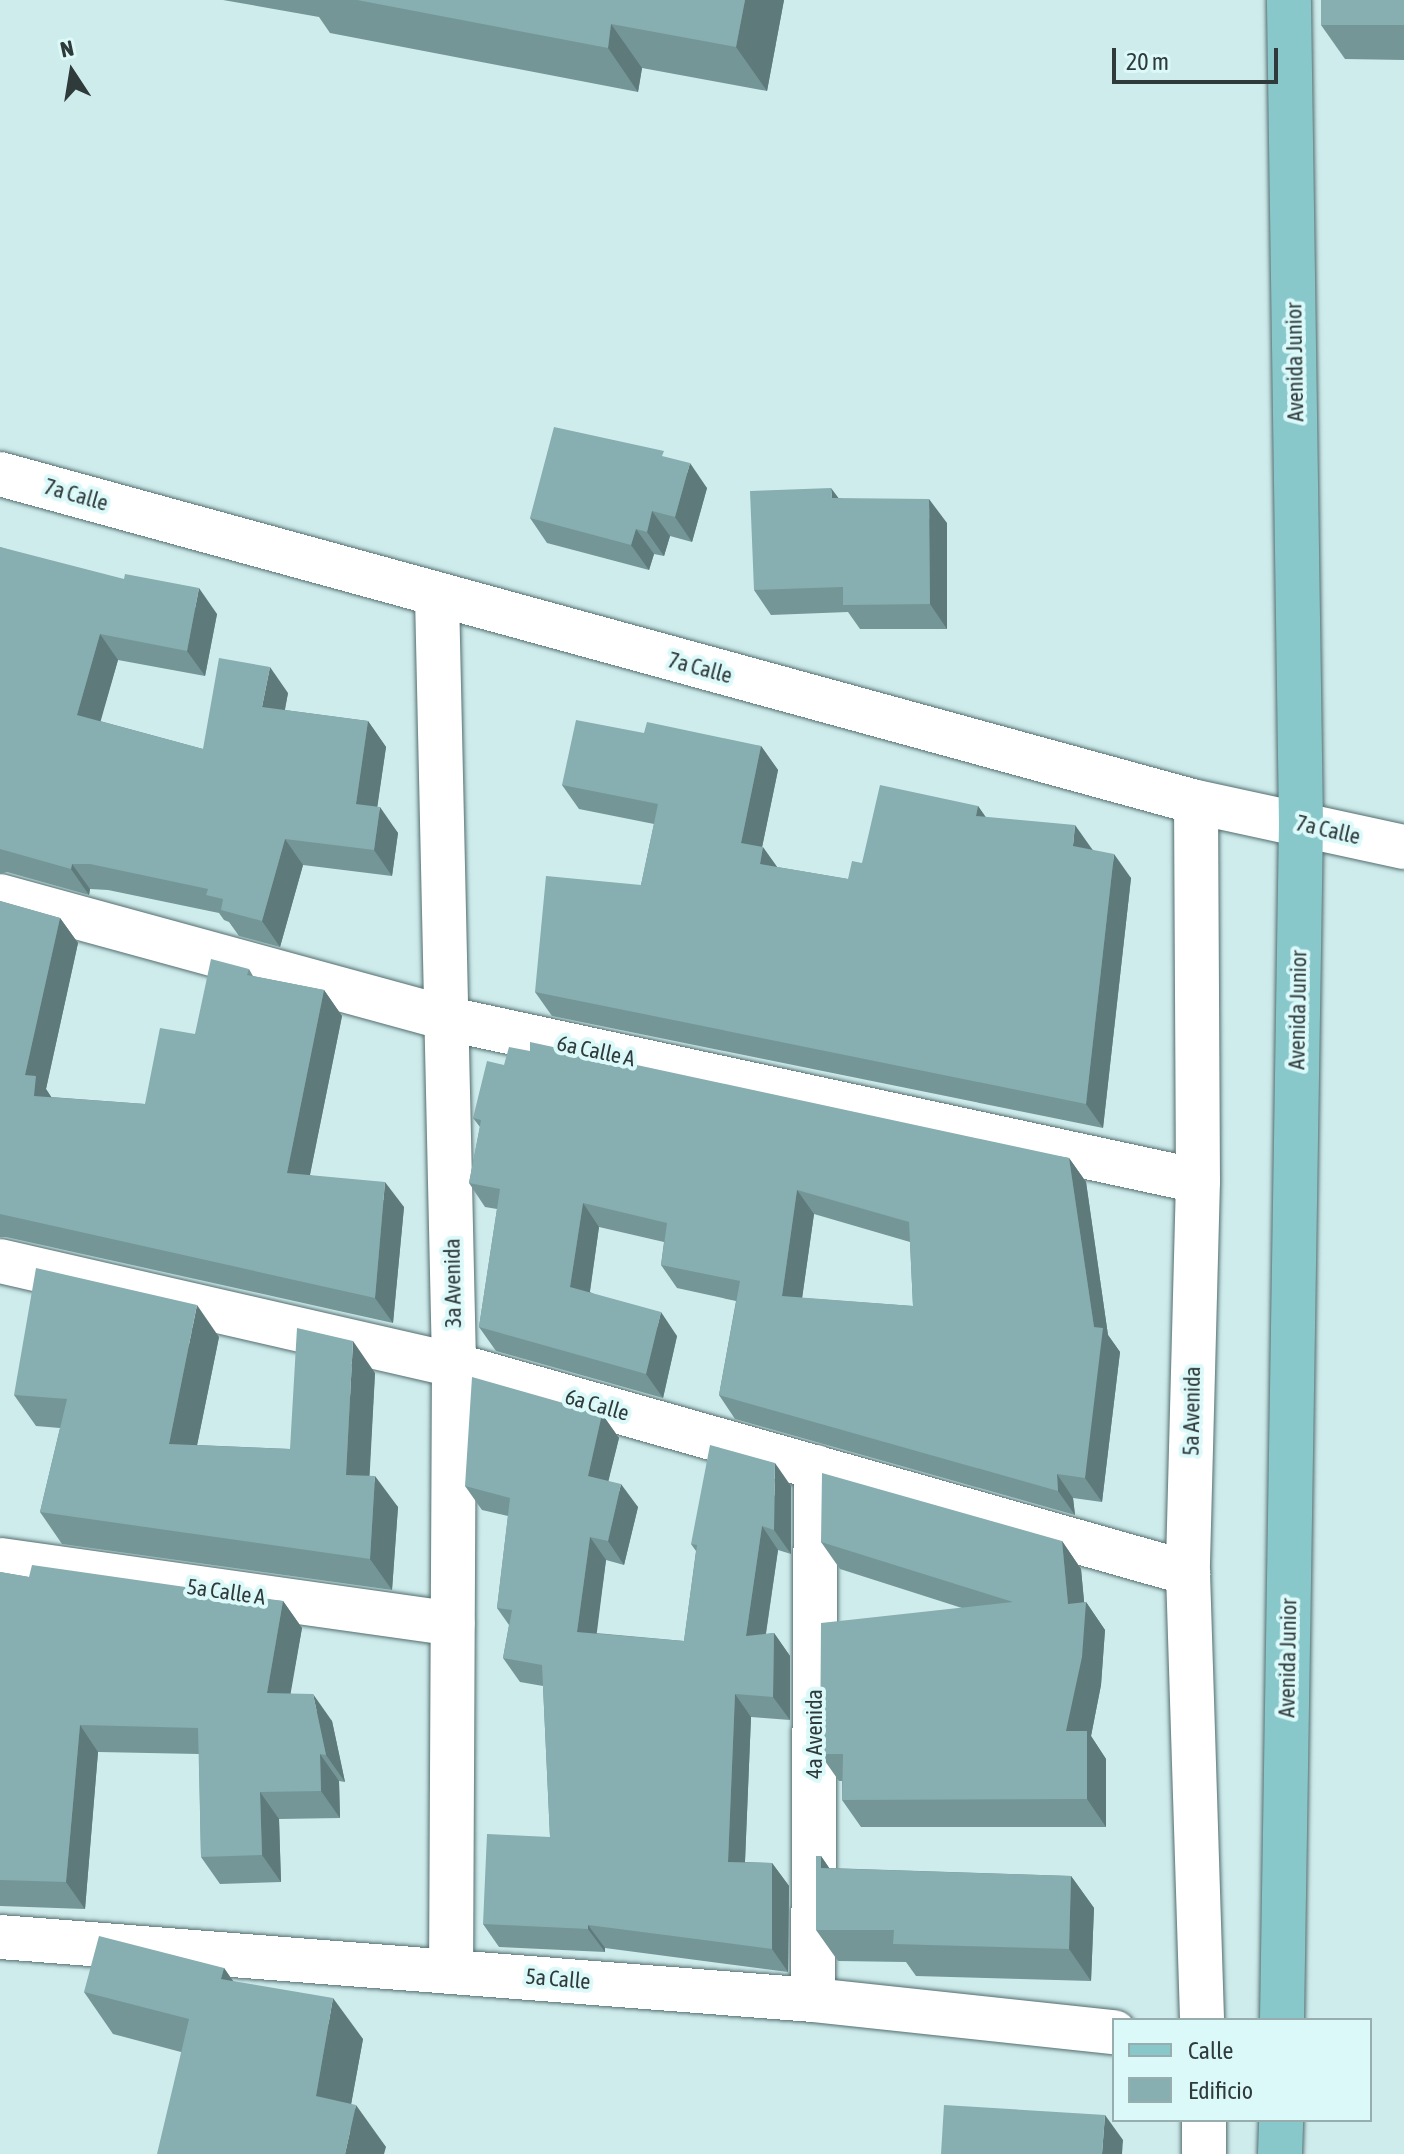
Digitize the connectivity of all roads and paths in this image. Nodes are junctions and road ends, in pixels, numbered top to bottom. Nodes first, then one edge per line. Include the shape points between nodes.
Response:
1 (1289, 0) edge
2 (0, 474) edge
3 (437, 596) junction
4 (1196, 802) junction
5 (1301, 823) junction
6 (1404, 847) edge
7 (0, 896) edge
8 (449, 1019) junction
9 (1198, 1181) junction
10 (0, 1261) edge
11 (454, 1365) junction
12 (816, 1467) junction
13 (0, 1560) edge
14 (1188, 1573) junction
15 (453, 1624) junction
16 (0, 1937) edge
17 (451, 1970) junction
18 (813, 2000) junction
19 (1202, 2018) edge
20 (1282, 2018) edge
21 (1112, 2032) edge
22 (1204, 2122) edge
23 (1281, 2122) edge
24 (1204, 2154) edge
25 (1280, 2154) edge

1 - 5 main road, Avenida Junior
2 - 3 street, 7a Calle
3 - 4 street, 7a Calle
3 - 8 street, 3a Avenida
4 - 5 street, 7a Calle
4 - 9 street, 5a Avenida
5 - 6 street, 7a Calle
5 - 20 main road, Avenida Junior
7 - 8 street, 6a Calle A
8 - 9 street, 6a Calle A
8 - 11 street, 3a Avenida
9 - 14 street, 5a Avenida
10 - 11 street, 6a Calle
11 - 12 street, 6a Calle
11 - 15 street, 3a Avenida
12 - 14 street, 6a Calle
12 - 18 street, 4a Avenida
13 - 15 street, 5a Calle A
14 - 19 street, 5a Avenida
15 - 17 street, 3a Avenida
16 - 17 street, 5a Calle
17 - 18 street, 5a Calle
18 - 21 street, 5a Calle
22 - 24 street
23 - 25 main road

